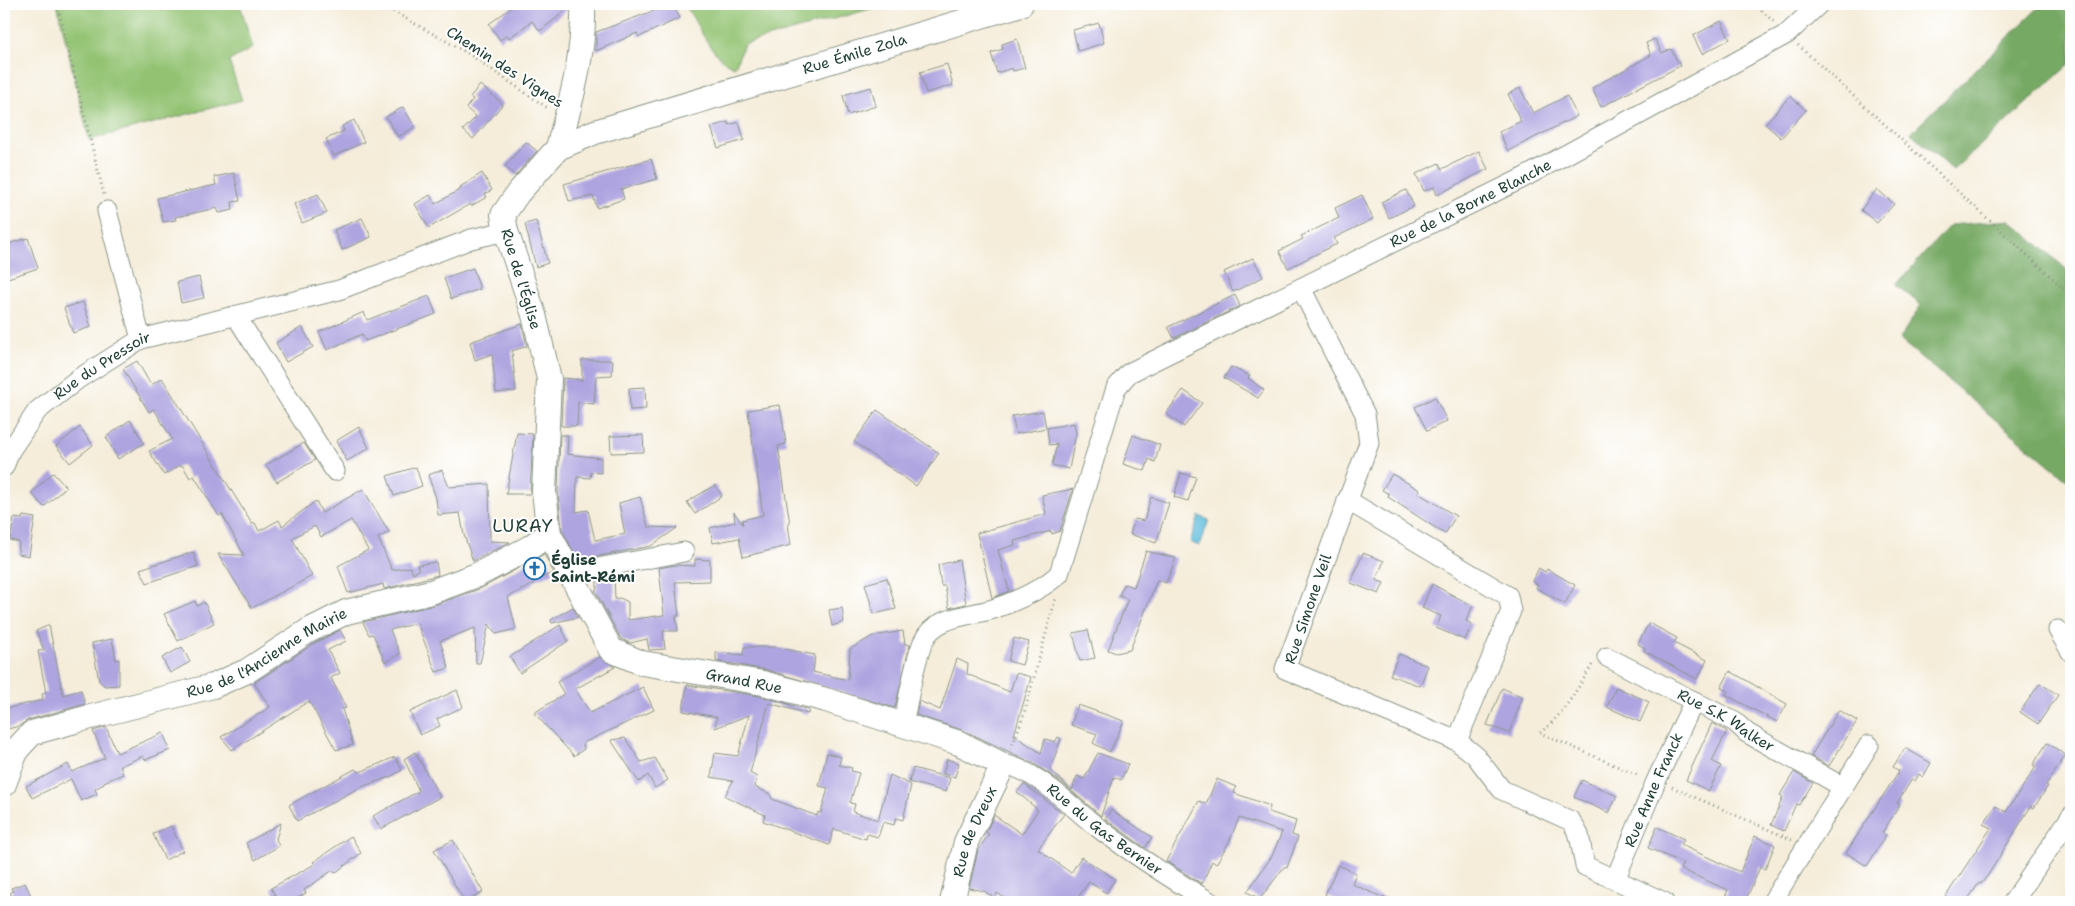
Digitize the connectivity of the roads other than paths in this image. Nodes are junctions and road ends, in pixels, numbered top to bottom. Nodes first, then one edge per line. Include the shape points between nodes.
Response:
1 (583, 4) edge
2 (1022, 4) edge
3 (1819, 4) edge
4 (687, 103) joint
5 (558, 148) junction
6 (108, 211) road end
7 (506, 232) junction
8 (1301, 288) junction
9 (236, 316) junction
10 (141, 339) junction
11 (4, 467) edge
12 (335, 470) dead end
13 (1348, 500) junction
14 (549, 534) junction
15 (684, 552) dead end
16 (570, 573) junction
17 (2058, 630) dead end
18 (2071, 652) edge
19 (1607, 657) dead end
20 (1694, 701) junction
21 (903, 724) junction
22 (1458, 741) junction
23 (10, 744) edge
24 (1869, 745) dead end
25 (999, 763) junction
26 (4, 784) edge
27 (1843, 787) junction
28 (2071, 816) edge
29 (1615, 880) junction
30 (952, 902) edge
31 (1210, 902) edge
32 (1664, 902) edge
33 (1772, 902) edge
34 (2013, 902) edge

1 - 5 street via 584,24
2 - 4 street, Rue Émile Zola
3 - 8 street, Rue de la Borne Blanche via 1787,34 1523,178
4 - 5 street, Rue de l'Église via 596,132
5 - 7 street, Rue de l'Église via 518,193 503,216
6 - 10 street
7 - 9 street, Rue du Pressoir via 472,239 339,290
7 - 14 street, Rue de l'Église via 534,315 548,379 544,492
8 - 13 street, Rue Simone Veil via 1364,414 1369,443
8 - 21 street, Rue de la Borne Blanche via 1129,373 1116,388 1059,574 1043,588 994,608 945,620 932,628 923,642
9 - 10 street, Rue du Pressoir
9 - 12 street
10 - 11 street, Rue du Pressoir via 78,379 37,411 10,451
13 - 22 street via 1508,596 1511,611
13 - 22 street, Rue Simone Veil via 1285,669
14 - 16 street, Grand Rue
14 - 23 street, Rue de l'Ancienne Mairie via 529,548 477,574 431,592 346,612 308,631 247,671 213,686 32,734
15 - 16 street
16 - 21 street, Grand Rue via 611,650 642,663 763,683
17 - 18 street
19 - 20 street, Rue S.K Walker
20 - 27 street, Rue S.K Walker
20 - 29 street, Rue Anne Franck
21 - 25 street, Grand Rue via 959,743
22 - 29 street, Rue Simone Veil via 1476,755 1502,790 1571,821 1579,836 1584,866
23 - 26 street, Rue de l'Ancienne Mairie
24 - 27 street
25 - 30 street, Rue de Dreux via 999,774 966,842
25 - 31 street, Rue du Gas Bernier via 1012,765 1035,777 1144,860
27 - 33 street
28 - 34 street
29 - 32 street

